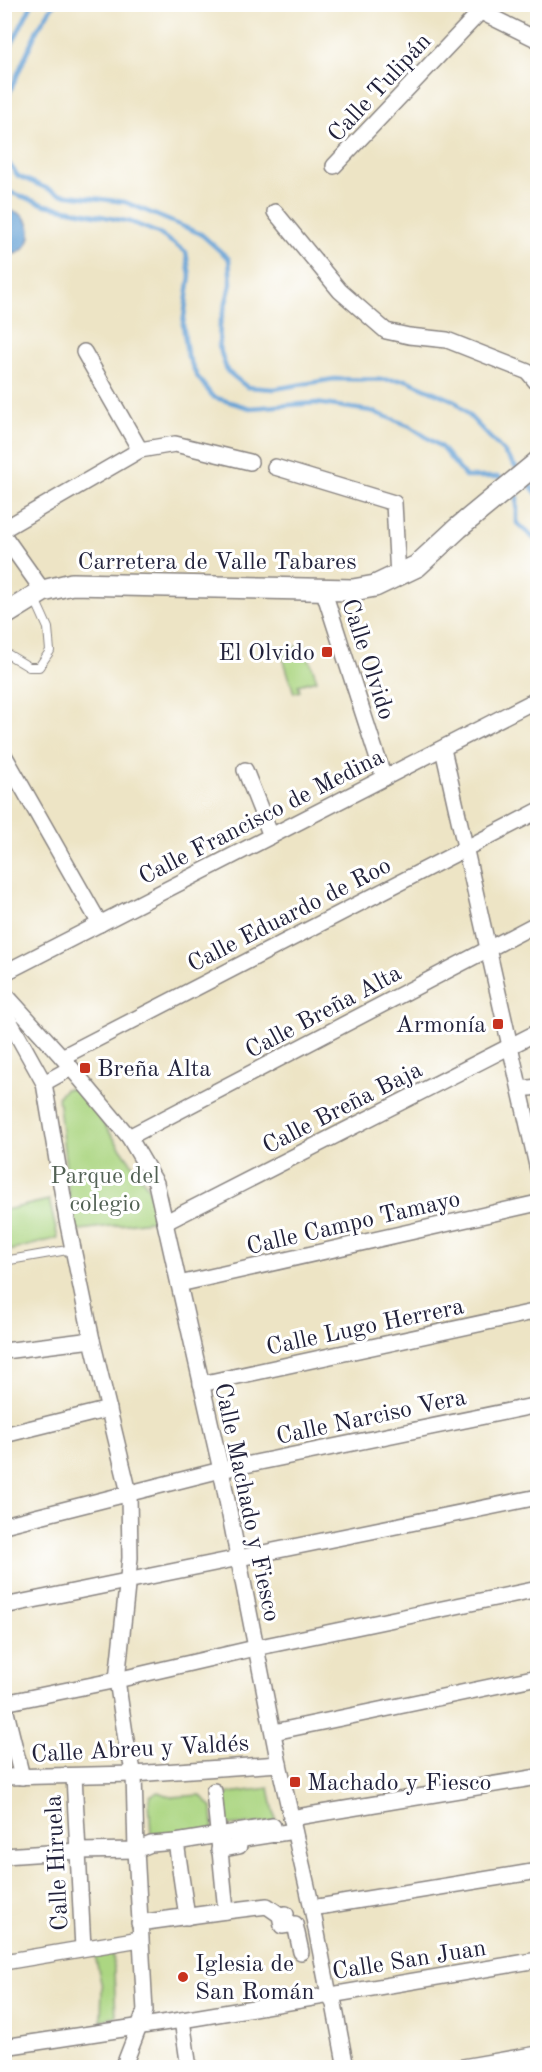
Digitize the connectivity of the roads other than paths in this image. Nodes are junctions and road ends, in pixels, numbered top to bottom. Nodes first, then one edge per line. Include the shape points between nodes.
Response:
1 (465, 4) edge
2 (480, 12) junction
3 (537, 40) edge
4 (334, 166) dead end
5 (275, 212) dead end
6 (84, 352) dead end
7 (537, 384) edge
8 (140, 450) junction
9 (250, 462) dead end
10 (537, 462) edge
11 (275, 467) dead end
12 (4, 529) edge
13 (4, 536) edge
14 (398, 577) junction
15 (323, 589) junction
16 (38, 594) junction
17 (4, 615) edge
18 (4, 652) edge
19 (537, 699) edge
20 (443, 748) junction
21 (4, 755) edge
22 (245, 770) dead end
23 (384, 778) junction
24 (537, 811) edge
25 (271, 836) junction
26 (465, 849) junction
27 (537, 923) edge
28 (100, 924) junction
29 (488, 950) junction
30 (4, 973) edge
31 (4, 993) edge
32 (4, 1011) edge
33 (537, 1032) edge
34 (511, 1046) junction
35 (67, 1063) junction
36 (44, 1083) junction
37 (537, 1087) edge
38 (520, 1089) junction
39 (129, 1137) junction
40 (537, 1170) edge
41 (537, 1203) edge
42 (166, 1222) junction
43 (73, 1249) junction
44 (4, 1261) edge
45 (179, 1284) junction
46 (537, 1311) edge
47 (92, 1340) junction
48 (4, 1351) edge
49 (201, 1384) junction
50 (537, 1405) edge
51 (109, 1409) junction
52 (4, 1435) edge
53 (221, 1470) junction
54 (129, 1493) junction
55 (537, 1497) edge
56 (4, 1525) edge
57 (239, 1558) junction
58 (127, 1582) junction
59 (537, 1588) edge
60 (4, 1606) edge
61 (255, 1648) junction
62 (537, 1677) edge
63 (117, 1680) junction
64 (4, 1703) edge
65 (274, 1732) junction
66 (279, 1764) junction
67 (134, 1774) junction
68 (74, 1776) junction
69 (22, 1777) junction
70 (537, 1777) edge
71 (4, 1778) edge
72 (214, 1791) dead end
73 (292, 1824) junction
74 (273, 1826) dead end
75 (176, 1842) junction
76 (219, 1842) junction
77 (136, 1850) junction
78 (78, 1851) junction
79 (4, 1856) edge
80 (537, 1871) edge
81 (312, 1908) junction
82 (226, 1911) junction
83 (187, 1917) junction
84 (139, 1923) junction
85 (140, 1939) junction
86 (82, 1948) junction
87 (302, 1952) dead end
88 (537, 1960) edge
89 (4, 1962) edge
90 (329, 1995) junction
91 (182, 2020) junction
92 (139, 2027) junction
93 (4, 2047) edge
94 (537, 2054) edge
95 (123, 2067) edge
96 (189, 2067) edge
97 (346, 2067) edge
98 (457, 2067) edge

1 - 2 street
2 - 3 street
2 - 4 street, Calle Tulipán
5 - 7 street via 340,291 386,331 447,340 528,372
6 - 8 street
8 - 9 street via 175,444
8 - 12 street
10 - 14 main road, Carretera de Valle Tabares via 417,566
11 - 14 street via 394,503
13 - 16 street
14 - 15 main road, Carretera de Valle Tabares via 352,590
15 - 16 main road, Carretera de Valle Tabares via 72,584
15 - 23 street, Calle Olvido
16 - 17 main road, Carretera de Valle Tabares
16 - 18 lane via 50,651 39,667 29,667
19 - 20 street, Calle Francisco de Medina
20 - 23 street, Calle Francisco de Medina
20 - 26 street
21 - 28 street
22 - 25 street
23 - 25 street, Calle Francisco de Medina
24 - 26 street, Calle Eduardo de Roo
25 - 28 street, Calle Francisco de Medina
26 - 29 street
26 - 35 street, Calle Eduardo de Roo
27 - 29 street, Calle Breña Alta
28 - 30 street, Calle Francisco de Medina
29 - 34 street
29 - 39 street, Calle Breña Alta
31 - 35 street, Calle Machado y Fiesco
32 - 36 street
33 - 34 street, Calle Breña Baja
34 - 38 street
34 - 42 street, Calle Breña Baja
35 - 36 street, Calle Eduardo de Roo
35 - 39 street, Calle Machado y Fiesco
36 - 43 street
37 - 38 street
38 - 40 street
39 - 42 street, Calle Machado y Fiesco via 156,1183
41 - 45 street, Calle Campo Tamayo
42 - 45 street, Calle Machado y Fiesco
43 - 44 lane
43 - 47 street
45 - 49 street, Calle Machado y Fiesco
46 - 49 street, Calle Lugo Herrera
47 - 48 street
47 - 51 street
49 - 53 street, Calle Machado y Fiesco
50 - 53 street, Calle Narciso Vera
51 - 52 street
51 - 54 street
53 - 54 street, Calle Narciso Vera
53 - 57 street, Calle Machado y Fiesco
54 - 56 street, Calle Narciso Vera
54 - 58 street
55 - 57 street
57 - 58 street
57 - 61 street, Calle Machado y Fiesco
58 - 60 street
58 - 63 street
59 - 61 street
61 - 63 street
61 - 65 street, Calle Machado y Fiesco
62 - 65 street
63 - 64 street
63 - 67 street
64 - 69 street
65 - 66 street, Calle Machado y Fiesco
66 - 67 street, Calle Abreu y Valdés
66 - 73 street, Calle Machado y Fiesco
67 - 68 street, Calle Abreu y Valdés
67 - 77 street
68 - 69 street, Calle Abreu y Valdés
68 - 78 street, Calle Hiruela
69 - 71 street, Calle Abreu y Valdés
70 - 73 street
72 - 76 street
73 - 76 street via 237,1840 238,1846
73 - 81 street, Calle Machado y Fiesco
74 - 76 street
75 - 76 street
75 - 77 street
75 - 83 street
76 - 82 street
77 - 78 street
77 - 84 street
78 - 79 street
78 - 86 street, Calle Hiruela
80 - 81 street
81 - 90 street, Calle Machado y Fiesco
82 - 83 street
82 - 87 street via 267,1906 283,1915 282,1926 295,1924
83 - 84 street
84 - 85 street
85 - 86 street
85 - 92 street via 145,2011
86 - 89 street
88 - 90 street, Calle San Juan
90 - 91 street, Calle San Juan
90 - 97 street, Calle Machado y Fiesco
91 - 92 street, Calle San Juan
91 - 96 street
92 - 93 street, Calle San Juan
92 - 95 street
94 - 98 street

